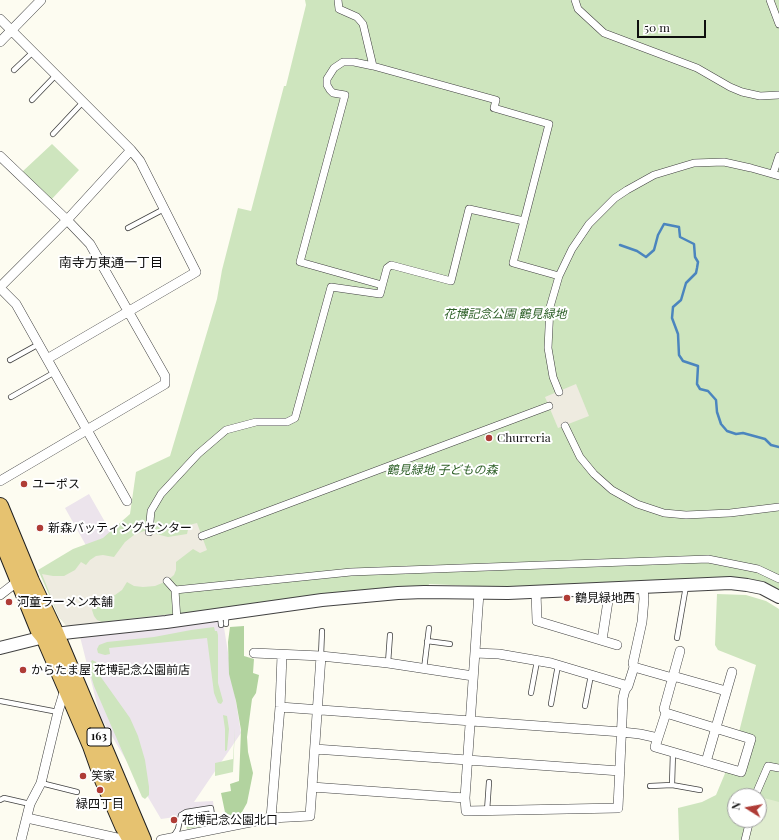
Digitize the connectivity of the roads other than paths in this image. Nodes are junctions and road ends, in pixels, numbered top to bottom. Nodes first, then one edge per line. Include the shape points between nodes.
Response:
1 (41, 0) edge
2 (338, 0) edge
3 (575, 0) edge
4 (770, 0) edge
5 (0, 19) edge
6 (779, 24) edge
7 (12, 30) junction
8 (0, 42) edge
9 (33, 52) junction
10 (373, 66) junction
11 (14, 70) dead end
12 (56, 75) junction
13 (779, 95) edge
14 (32, 100) dead end
15 (83, 102) junction
16 (53, 134) dead end
17 (131, 150) junction
18 (0, 156) edge
19 (779, 156) edge
20 (776, 175) edge
21 (164, 209) junction
22 (67, 220) junction
23 (524, 221) junction
24 (128, 228) dead end
25 (559, 276) junction
26 (382, 284) junction
27 (0, 288) edge
28 (128, 310) junction
29 (39, 344) junction
30 (47, 359) junction
31 (10, 360) dead end
32 (55, 372) junction
33 (559, 392) dead end
34 (12, 397) dead end
35 (549, 406) dead end
36 (565, 426) dead end
37 (86, 430) junction
38 (0, 481) edge
39 (127, 501) dead end
40 (0, 506) edge
41 (779, 507) edge
42 (149, 532) dead end
43 (0, 535) edge
44 (202, 536) dead end
45 (779, 579) edge
46 (18, 581) junction
47 (167, 581) dead end
48 (687, 585) junction
49 (643, 587) junction
50 (610, 588) junction
51 (175, 590) junction
52 (536, 592) junction
53 (480, 593) junction
54 (0, 595) edge
55 (779, 596) edge
56 (177, 620) junction
57 (429, 628) dead end
58 (322, 631) dead end
59 (390, 635) dead end
60 (50, 636) junction
61 (677, 638) dead end
62 (602, 640) junction
63 (427, 641) junction
64 (450, 644) dead end
65 (617, 645) dead end
66 (0, 648) edge
67 (680, 651) dead end
68 (254, 653) dead end
69 (475, 653) junction
70 (282, 655) junction
71 (322, 656) junction
72 (537, 661) junction
73 (388, 663) junction
74 (558, 665) junction
75 (634, 667) junction
76 (424, 669) junction
77 (732, 672) dead end
78 (591, 675) junction
79 (474, 676) junction
80 (673, 676) junction
81 (628, 686) junction
82 (66, 688) junction
83 (726, 691) junction
84 (531, 693) dead end
85 (0, 701) edge
86 (550, 704) dead end
87 (585, 706) dead end
88 (280, 707) junction
89 (318, 709) junction
90 (58, 712) junction
91 (666, 713) junction
92 (470, 721) junction
93 (716, 728) junction
94 (622, 732) junction
95 (658, 738) junction
96 (315, 749) junction
97 (673, 752) junction
98 (467, 760) junction
99 (706, 762) junction
100 (779, 768) edge
101 (620, 771) junction
102 (489, 782) dead end
103 (41, 783) junction
104 (672, 785) junction
105 (650, 786) dead end
106 (312, 787) junction
107 (758, 788) edge
108 (700, 790) dead end
109 (77, 792) dead end
110 (465, 798) junction
111 (0, 800) edge
112 (30, 804) junction
113 (486, 811) junction
114 (26, 818) junction
115 (272, 818) junction
116 (748, 828) edge
117 (214, 829) junction
118 (172, 838) junction
119 (21, 840) edge
120 (126, 840) edge
121 (131, 840) edge
122 (143, 840) edge
123 (161, 840) edge
124 (745, 840) edge

1 - 7 street
2 - 10 street via 339,9 362,22
3 - 13 street via 578,9 604,33 697,68 742,92 760,96
4 - 6 street
5 - 7 street
7 - 8 street
7 - 9 street
9 - 11 lane
9 - 12 street
10 - 23 street via 496,100 494,108 549,124
10 - 26 street via 343,62 334,68 328,79 327,85 333,93 345,95 300,262
12 - 14 lane
12 - 15 street
15 - 16 lane
15 - 17 street
17 - 21 street via 140,161
17 - 22 street
18 - 22 street
19 - 20 street
20 - 25 street via 724,162 694,163 654,175 615,198 589,224 572,249
21 - 24 lane
21 - 28 street via 196,272
22 - 27 street
22 - 28 street via 90,244
23 - 25 street via 513,263
23 - 26 street via 469,209 451,281 391,265 387,268
25 - 33 street via 550,308 548,348
26 - 42 street via 380,294 331,287 295,418 287,422 256,422 226,430 198,454 161,494 151,511
27 - 29 street via 16,304
28 - 30 street
28 - 37 street via 165,376 165,384
29 - 30 street
29 - 31 lane
30 - 32 street
32 - 34 lane
32 - 37 street
35 - 44 street
36 - 41 street via 580,457 594,474 612,490 637,504 664,513 686,515
37 - 38 street
37 - 39 street
40 - 60 highway, 163 via 31,581
43 - 46 highway, 163
45 - 51 street via 758,569 708,559 351,572
46 - 54 street
46 - 60 highway, 163 via 39,631
47 - 51 street
48 - 49 street
48 - 55 street via 738,583 762,588
48 - 61 lane
49 - 50 street
49 - 75 street via 642,622
50 - 52 street
50 - 62 street
51 - 56 street
52 - 53 street
52 - 62 street via 537,621
53 - 56 street via 398,593 322,600 223,619
53 - 69 street
56 - 60 street
57 - 63 lane
58 - 71 lane
59 - 73 lane
60 - 66 street
60 - 82 highway, 163
60 - 122 highway, 163
62 - 65 street
63 - 64 lane
63 - 76 lane
67 - 80 street
68 - 70 street
69 - 72 street via 499,654
69 - 79 street
70 - 71 street
70 - 88 street
71 - 73 street
71 - 89 street
72 - 74 street
72 - 84 lane
73 - 76 street
74 - 78 street
74 - 86 lane
75 - 80 street
75 - 81 street
76 - 79 street
77 - 83 street
78 - 81 street
78 - 87 lane
79 - 92 street
80 - 83 street
80 - 91 street via 664,709
81 - 94 street via 623,698
82 - 90 street
82 - 121 highway, 163 via 103,780
83 - 93 street
85 - 90 lane
88 - 89 street
88 - 115 street
89 - 92 street
89 - 96 street
90 - 103 street
91 - 93 street
91 - 95 street
92 - 94 street
92 - 98 street
93 - 99 street
93 - 99 street via 751,739 741,772
94 - 95 street
94 - 101 street
95 - 97 street via 655,747
96 - 98 street
96 - 106 street
97 - 99 street
97 - 104 lane
98 - 101 street
98 - 110 street
100 - 107 street via 768,766
101 - 113 street via 618,808
102 - 113 lane
103 - 109 lane
103 - 112 street
104 - 105 lane
104 - 108 lane
106 - 110 street
106 - 115 street via 310,816
110 - 113 street via 466,811
111 - 112 lane via 4,798
112 - 114 street
114 - 119 street
114 - 120 street
115 - 117 street
116 - 124 street
117 - 118 street
117 - 118 lane via 211,808 186,812 181,815 178,829
118 - 123 street

